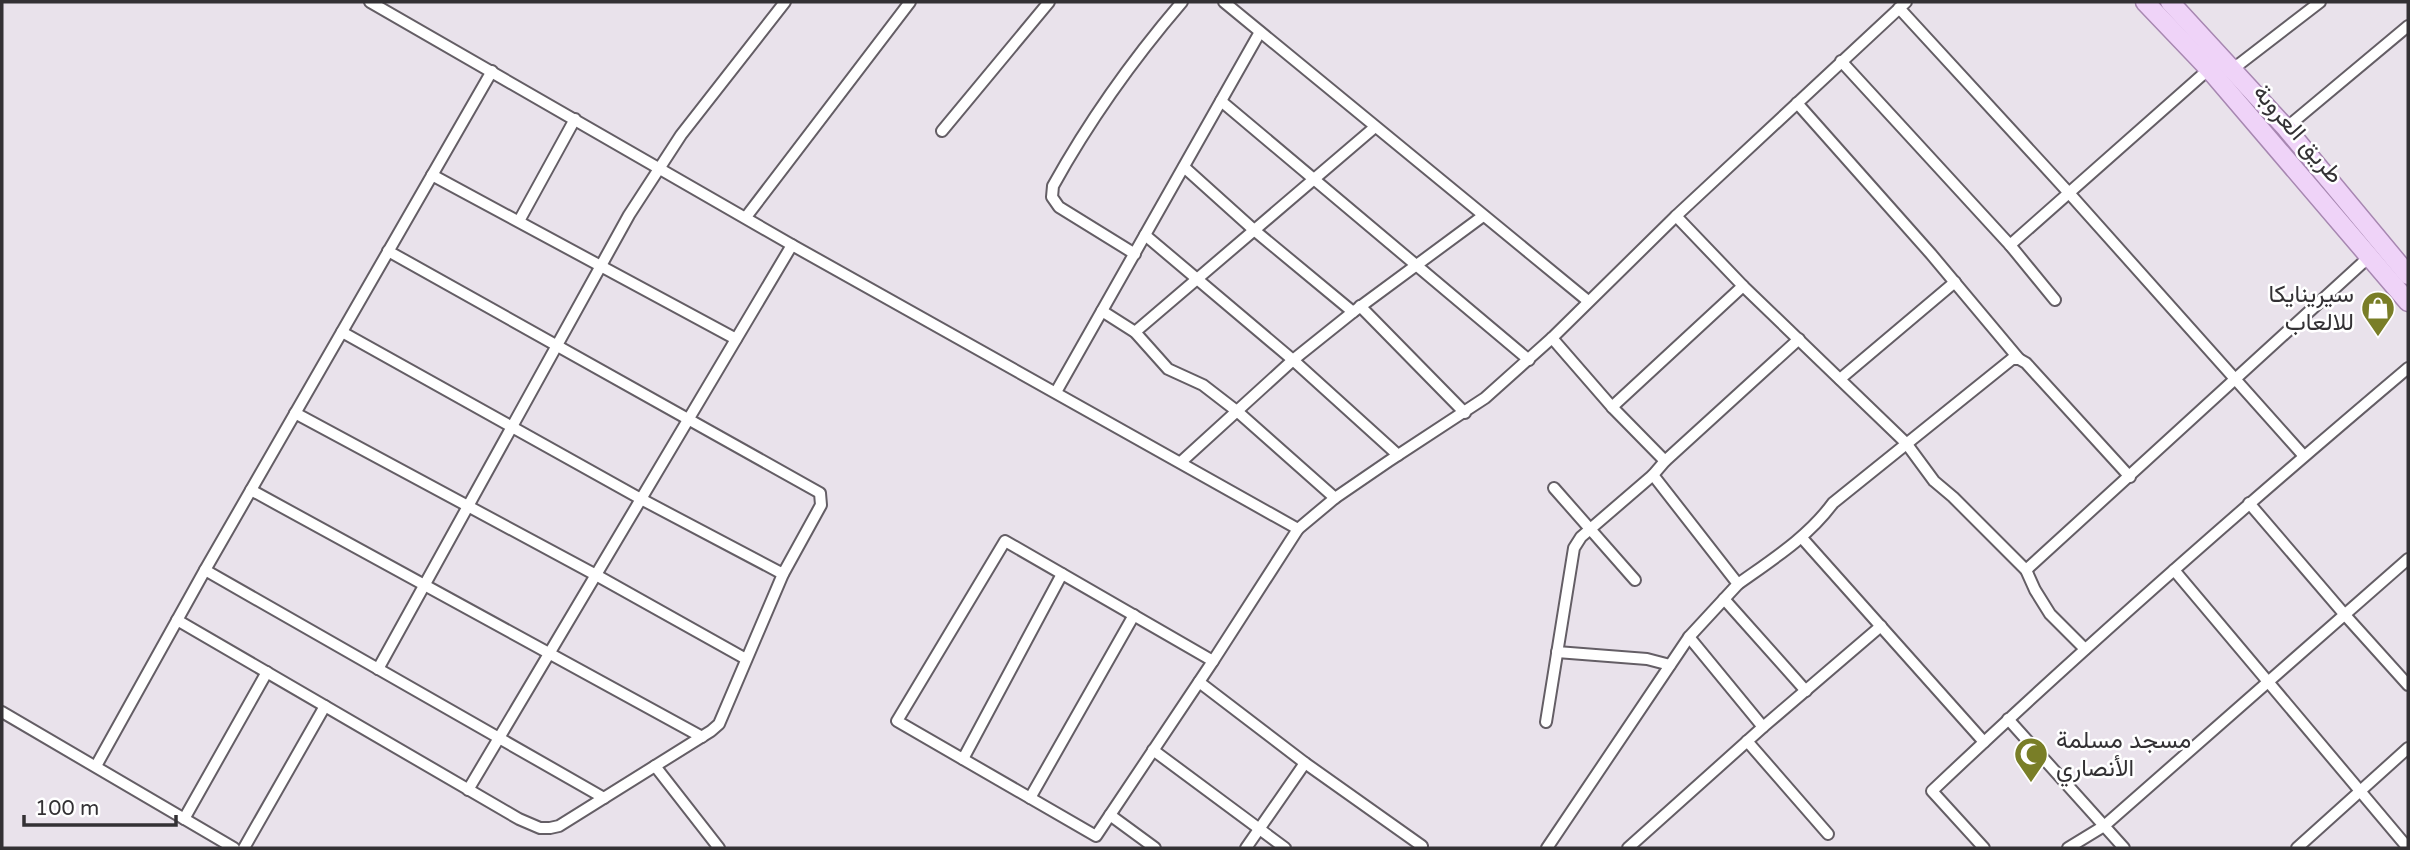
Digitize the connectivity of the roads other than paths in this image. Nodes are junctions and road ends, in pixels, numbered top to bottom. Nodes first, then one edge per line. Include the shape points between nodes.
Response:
1 (370, 2) edge
2 (785, 2) edge
3 (910, 2) edge
4 (1049, 2) edge
5 (1182, 2) edge
6 (1224, 2) edge
7 (2146, 2) edge
8 (2170, 2) edge
9 (2320, 2) edge
10 (1902, 5) edge
11 (2408, 26) edge
12 (1260, 32) junction
13 (1841, 61) junction
14 (2209, 69) junction
15 (2233, 69) junction
16 (492, 71) junction
17 (1221, 101) junction
18 (1797, 103) junction
19 (575, 119) junction
20 (1375, 127) junction
21 (2286, 128) junction
22 (942, 131) dead end
23 (659, 167) junction
24 (1184, 167) junction
25 (432, 175) junction
26 (1314, 179) junction
27 (2069, 193) junction
28 (1483, 216) junction
29 (1676, 216) junction
30 (746, 217) junction
31 (519, 221) junction
32 (1254, 230) junction
33 (1145, 235) junction
34 (792, 245) junction
35 (2010, 245) junction
36 (388, 251) junction
37 (1135, 254) junction
38 (2370, 256) junction
39 (599, 265) junction
40 (1415, 266) junction
41 (2408, 275) edge
42 (1199, 278) junction
43 (1955, 282) junction
44 (1744, 286) junction
45 (2055, 300) dead end
46 (1588, 301) junction
47 (2408, 302) edge
48 (1357, 309) junction
49 (1102, 311) junction
50 (342, 332) junction
51 (1136, 332) junction
52 (1552, 338) junction
53 (736, 339) junction
54 (1799, 340) junction
55 (556, 345) junction
56 (2019, 359) junction
57 (1293, 360) junction
58 (1529, 360) junction
59 (2408, 368) edge
60 (1840, 379) junction
61 (2235, 379) junction
62 (1056, 392) junction
63 (1612, 407) junction
64 (1238, 412) junction
65 (295, 413) junction
66 (1465, 413) junction
67 (689, 419) junction
68 (513, 425) junction
69 (1906, 443) junction
70 (1398, 455) junction
71 (2304, 455) junction
72 (1665, 461) junction
73 (1181, 462) junction
74 (1653, 475) junction
75 (2130, 477) junction
76 (1554, 488) dead end
77 (251, 490) junction
78 (1335, 498) junction
79 (642, 499) junction
80 (2249, 503) junction
81 (467, 505) junction
82 (1298, 529) junction
83 (1591, 529) junction
84 (1802, 538) junction
85 (2408, 559) edge
86 (205, 570) junction
87 (2026, 570) junction
88 (2174, 570) junction
89 (783, 574) junction
90 (1062, 574) junction
91 (596, 575) junction
92 (1635, 580) dead end
93 (1738, 584) junction
94 (424, 585) junction
95 (1724, 599) junction
96 (1134, 615) junction
97 (2345, 615) junction
98 (177, 620) junction
99 (1881, 626) junction
100 (1689, 637) junction
101 (2085, 649) junction
102 (1557, 652) junction
103 (550, 653) junction
104 (746, 659) junction
105 (1213, 661) junction
106 (1670, 665) junction
107 (378, 669) junction
108 (267, 673) junction
109 (1199, 682) junction
110 (2268, 682) junction
111 (2408, 685) edge
112 (1806, 691) junction
113 (325, 706) junction
114 (2, 712) edge
115 (2008, 719) junction
116 (1546, 722) dead end
117 (1763, 727) junction
118 (702, 737) junction
119 (500, 738) junction
120 (1747, 741) junction
121 (1984, 742) junction
122 (2408, 748) edge
123 (1153, 750) junction
124 (963, 759) junction
125 (1305, 763) junction
126 (96, 766) junction
127 (655, 766) junction
128 (468, 790) junction
129 (2360, 791) junction
130 (604, 798) junction
131 (1030, 798) junction
132 (1110, 815) junction
133 (184, 819) junction
134 (2104, 827) junction
135 (1258, 829) junction
136 (1828, 834) dead end
137 (1422, 846) dead end
138 (234, 848) edge
139 (244, 848) edge
140 (719, 848) edge
141 (1155, 848) edge
142 (1246, 848) edge
143 (1285, 848) edge
144 (1547, 848) edge
145 (1628, 848) edge
146 (1984, 848) edge
147 (2068, 848) edge
148 (2124, 848) edge
149 (2297, 848) edge
150 (2408, 848) edge

1 - 16 street
2 - 23 street
3 - 30 street
4 - 22 street
5 - 37 street via 1115,89 1053,186 1052,197 1059,207
6 - 12 street
7 - 14 main road, طريق العروبة
8 - 15 main road
9 - 15 street
10 - 13 street
10 - 27 street
11 - 21 street
12 - 17 street
12 - 20 street
13 - 18 street
13 - 35 street
14 - 27 street
14 - 38 main road, طريق العروبة
15 - 21 main road
16 - 19 street
16 - 25 street
17 - 24 street
17 - 26 street
18 - 29 street
18 - 43 street
19 - 23 street
19 - 31 street
20 - 26 street
20 - 28 street
21 - 41 main road
23 - 30 street
23 - 39 street
24 - 32 street
24 - 33 street
25 - 31 street
25 - 36 street
26 - 32 street
26 - 40 street
27 - 35 street
27 - 61 street
28 - 40 street
28 - 46 street
29 - 44 street
29 - 46 street
30 - 34 street
31 - 39 street
32 - 42 street
32 - 48 street
33 - 37 street
33 - 42 street
34 - 53 street
34 - 62 street
35 - 45 street
36 - 50 street
36 - 55 street
37 - 49 street
38 - 47 main road, طريق العروبة
38 - 61 street
39 - 53 street
39 - 55 street
40 - 48 street
40 - 58 street
42 - 51 street
42 - 57 street
43 - 56 street
43 - 60 street
44 - 54 street
44 - 63 street
46 - 52 street
48 - 57 street
48 - 66 street
49 - 51 street
49 - 62 street
50 - 65 street
50 - 68 street
51 - 64 street via 1162,364 1203,385
52 - 58 street
52 - 63 street
53 - 67 street
54 - 60 street
54 - 72 street
55 - 67 street
55 - 68 street
56 - 69 street via 2002,364
56 - 75 street
57 - 64 street
57 - 70 street
58 - 66 street
59 - 71 street
60 - 69 street
61 - 71 street
61 - 75 street
62 - 73 street
63 - 72 street
64 - 73 street
64 - 78 street
65 - 77 street
65 - 81 street
66 - 70 street
67 - 79 street
67 - 89 street via 820,493 818,510
68 - 79 street
68 - 81 street
69 - 84 street via 1833,503
69 - 87 street via 1934,481
70 - 78 street
71 - 80 street
72 - 74 street
73 - 82 street
74 - 83 street
74 - 93 street
75 - 87 street
76 - 83 street
77 - 86 street
77 - 94 street
78 - 82 street
79 - 89 street
79 - 91 street
80 - 88 street
80 - 97 street
81 - 91 street
81 - 94 street
82 - 105 street
83 - 92 street
83 - 102 street via 1574,548
84 - 93 street
84 - 99 street
85 - 97 street
86 - 98 street
86 - 107 street
87 - 101 street via 2050,614
88 - 101 street
88 - 110 street
89 - 104 street
90 - 96 street
90 - 124 street
90 - 124 street via 1005,541 897,721
91 - 103 street
91 - 104 street
93 - 95 street
94 - 103 street
94 - 107 street
95 - 100 street
95 - 112 street
96 - 105 street
96 - 131 street
97 - 110 street
97 - 111 street
98 - 108 street
98 - 126 street
99 - 112 street
99 - 121 street
100 - 106 street
100 - 117 street
101 - 115 street
102 - 106 street
102 - 116 street
103 - 118 street
103 - 119 street
104 - 118 street via 719,724
105 - 109 street
106 - 144 street
107 - 119 street
108 - 113 street
108 - 133 street
109 - 123 street
109 - 125 street
110 - 129 street
110 - 134 street
112 - 117 street
113 - 128 street
113 - 139 street
114 - 126 street
115 - 121 street
115 - 134 street
117 - 120 street
118 - 127 street
119 - 128 street
119 - 130 street
120 - 136 street
120 - 145 street
121 - 146 street via 1932,792
122 - 129 street
123 - 132 street
123 - 135 street
124 - 131 street
125 - 135 street
125 - 137 street
126 - 133 street
127 - 130 street
127 - 140 street
128 - 130 street via 530,824 550,828
129 - 149 street
129 - 150 street
131 - 132 street via 1096,836
132 - 141 street
133 - 138 street
134 - 147 street
134 - 148 street
135 - 142 street
135 - 143 street

